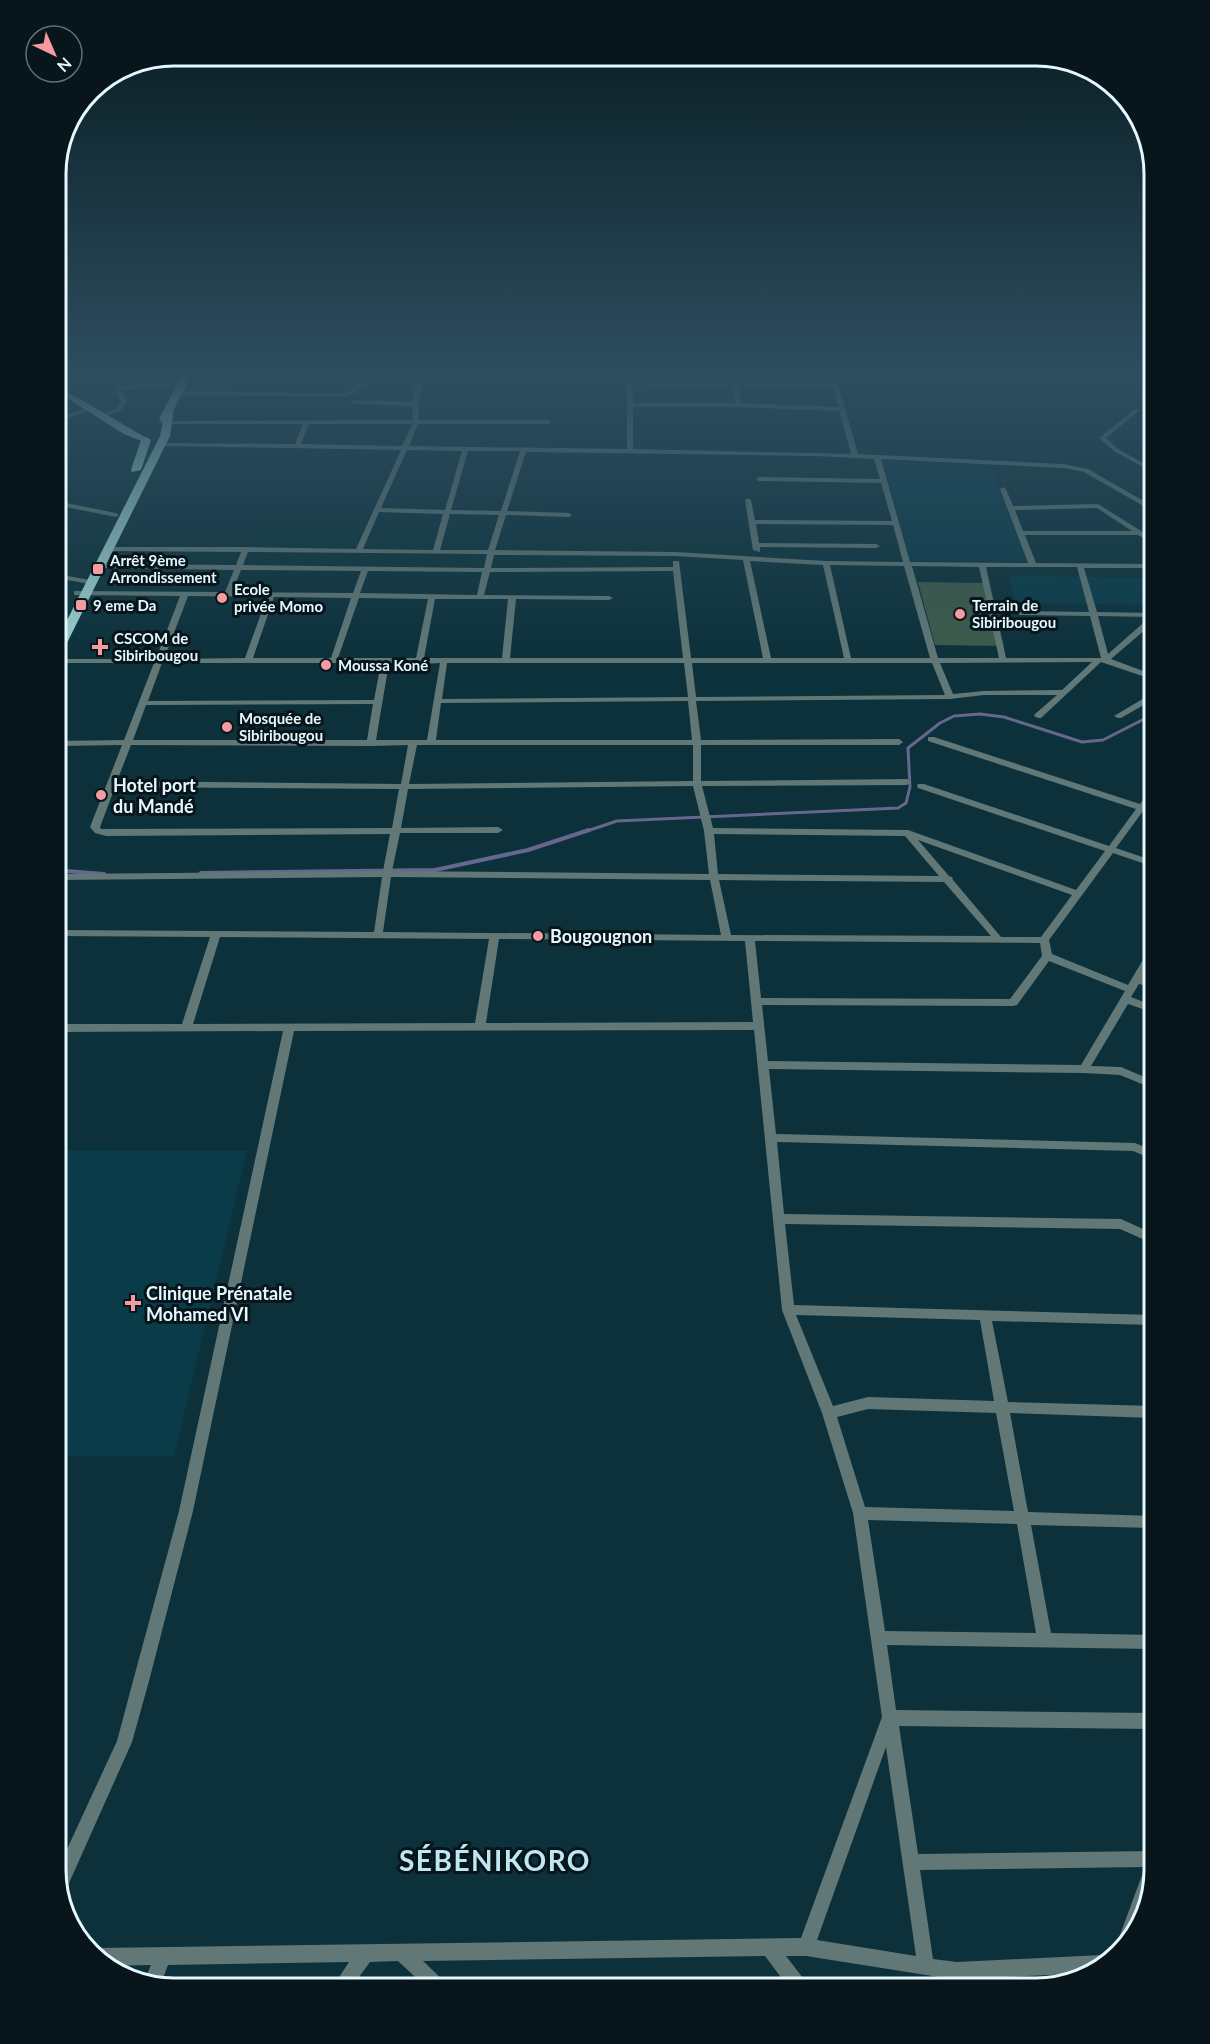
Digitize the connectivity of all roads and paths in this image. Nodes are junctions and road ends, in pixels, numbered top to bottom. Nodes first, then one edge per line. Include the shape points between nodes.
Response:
1 (136, 469) edge
2 (141, 469) edge
3 (395, 469) edge
4 (459, 469) edge
5 (517, 469) edge
6 (881, 469) edge
7 (1084, 469) edge
8 (759, 479) dead end
9 (884, 481) junction
10 (1003, 489) dead end
11 (748, 500) dead end
12 (1144, 504) edge
13 (66, 505) edge
14 (1010, 508) junction
15 (378, 510) junction
16 (447, 512) junction
17 (502, 513) junction
18 (116, 515) junction
19 (569, 515) dead end
20 (752, 522) junction
21 (896, 523) junction
22 (1021, 533) junction
23 (1139, 533) junction
24 (1144, 536) edge
25 (756, 544) junction
26 (876, 546) dead end
27 (108, 549) junction
28 (246, 549) junction
29 (359, 550) junction
30 (436, 551) junction
31 (491, 552) junction
32 (675, 554) junction
33 (746, 557) junction
34 (759, 558) junction
35 (826, 563) junction
36 (908, 564) junction
37 (982, 565) junction
38 (1033, 565) junction
39 (99, 566) junction
40 (1080, 566) junction
41 (1144, 566) edge
42 (238, 567) junction
43 (365, 569) junction
44 (676, 569) junction
45 (487, 570) junction
46 (66, 580) edge
47 (84, 587) junction
48 (185, 594) junction
49 (228, 594) junction
50 (271, 595) junction
51 (356, 596) junction
52 (432, 596) junction
53 (480, 597) junction
54 (512, 597) junction
55 (609, 598) dead end
56 (1020, 613) dead end
57 (1093, 613) junction
58 (1144, 616) edge
59 (66, 617) edge
60 (1144, 626) edge
61 (66, 629) edge
62 (334, 660) junction
63 (444, 660) junction
64 (506, 660) junction
65 (687, 660) junction
66 (767, 660) junction
67 (848, 660) junction
68 (935, 660) junction
69 (1003, 660) junction
70 (1102, 660) junction
71 (66, 661) edge
72 (248, 661) junction
73 (385, 661) junction
74 (159, 662) junction
75 (419, 662) junction
76 (1144, 674) edge
77 (1064, 692) junction
78 (950, 697) junction
79 (692, 700) junction
80 (438, 701) junction
81 (378, 702) junction
82 (1144, 702) edge
83 (143, 703) junction
84 (1038, 716) dead end
85 (1118, 716) dead end
86 (931, 740) dead end
87 (128, 742) junction
88 (371, 742) junction
89 (413, 742) junction
90 (431, 742) junction
91 (697, 742) junction
92 (899, 742) dead end
93 (66, 743) edge
94 (907, 782) dead end
95 (114, 784) junction
96 (697, 785) junction
97 (405, 786) junction
98 (921, 786) dead end
99 (1144, 805) edge
100 (1142, 808) junction
101 (396, 830) junction
102 (498, 830) dead end
103 (709, 831) junction
104 (908, 833) junction
105 (1111, 849) junction
106 (1144, 860) edge
107 (387, 874) junction
108 (66, 877) edge
109 (714, 877) junction
110 (949, 879) junction
111 (1078, 894) junction
112 (66, 933) edge
113 (216, 934) junction
114 (378, 936) junction
115 (494, 937) junction
116 (727, 938) junction
117 (750, 938) junction
118 (999, 940) junction
119 (1044, 940) junction
120 (1047, 956) junction
121 (1144, 968) edge
122 (1137, 979) junction
123 (1144, 981) edge
124 (1129, 994) junction
125 (757, 1001) junction
126 (1144, 1003) edge
127 (480, 1026) junction
128 (759, 1026) junction
129 (66, 1028) edge
130 (186, 1028) junction
131 (289, 1028) junction
132 (763, 1065) junction
133 (1084, 1069) junction
134 (1144, 1080) edge
135 (771, 1138) junction
136 (1144, 1151) edge
137 (779, 1219) junction
138 (1144, 1234) edge
139 (788, 1310) junction
140 (985, 1315) junction
141 (1144, 1320) edge
142 (1002, 1408) junction
143 (1144, 1412) edge
144 (829, 1413) junction
145 (860, 1513) junction
146 (1023, 1517) junction
147 (1144, 1522) edge
148 (878, 1638) junction
149 (1045, 1639) junction
150 (1144, 1642) edge
151 (889, 1718) junction
152 (1144, 1721) edge
153 (1144, 1859) edge
154 (910, 1862) junction
155 (66, 1870) edge
156 (806, 1947) junction
157 (769, 1948) junction
158 (366, 1953) junction
159 (402, 1953) junction
160 (163, 1956) junction
161 (110, 1957) edge
162 (1087, 1965) edge
163 (926, 1967) junction
164 (155, 1976) edge
165 (968, 1977) edge
166 (347, 1978) edge
167 (428, 1978) edge
168 (792, 1978) edge

1 - 18 highway
2 - 27 highway
3 - 15 street
4 - 16 street
5 - 17 street
6 - 9 street
7 - 12 street
8 - 9 street
9 - 21 street
10 - 14 street
11 - 20 street
13 - 18 street
14 - 22 street
14 - 23 street via 1098,506
15 - 16 street
15 - 29 street
16 - 17 street
16 - 30 street
17 - 19 street
17 - 31 street
18 - 47 highway
20 - 21 street
20 - 25 street
21 - 36 street
22 - 23 street
22 - 38 street
23 - 24 street
25 - 26 street
25 - 34 street
27 - 28 street
27 - 39 highway
28 - 29 street
28 - 42 street
29 - 30 street
30 - 31 street
31 - 32 street
31 - 45 street
32 - 33 street
32 - 44 street
33 - 34 street
33 - 66 street
34 - 35 street
35 - 36 street
35 - 67 street
36 - 37 street
36 - 68 street
37 - 38 street
37 - 69 street
38 - 40 street
39 - 42 street
39 - 47 highway
40 - 41 street
40 - 57 street
42 - 43 street
42 - 49 street
43 - 45 street
43 - 51 street
44 - 45 street
44 - 65 street
45 - 53 street
46 - 47 street
47 - 48 street
47 - 59 highway
47 - 61 highway
48 - 49 street
48 - 74 street
49 - 50 street
50 - 51 street
50 - 72 street
51 - 52 street
51 - 62 street
52 - 53 street
52 - 75 street
53 - 54 street
54 - 55 street
54 - 64 street
56 - 57 street
57 - 58 street
57 - 70 street
60 - 70 street
62 - 72 street
62 - 73 street
63 - 64 street
63 - 75 street
63 - 80 street
64 - 65 street
65 - 66 street
65 - 79 street
66 - 67 street
67 - 68 street
68 - 69 street
68 - 78 street
69 - 70 street
70 - 76 street
70 - 77 street
71 - 74 street
72 - 74 street
73 - 75 street
73 - 81 street
74 - 83 street
77 - 78 street
77 - 84 street
78 - 79 street
79 - 80 street
79 - 91 street
80 - 90 street
81 - 83 street
81 - 88 street
82 - 85 street
83 - 87 street
86 - 100 street
87 - 88 street
87 - 93 street
87 - 95 street
88 - 89 street
89 - 90 street
89 - 97 street
90 - 91 street
91 - 92 street
91 - 96 street
94 - 96 street
95 - 97 street
95 - 101 street via 95,827 106,833
96 - 97 street
96 - 103 street
97 - 101 street
98 - 105 street
99 - 100 street
100 - 105 street
101 - 102 street
101 - 107 street
103 - 104 street
103 - 109 street
104 - 110 street
104 - 111 street
105 - 106 street
105 - 111 street
107 - 108 street
107 - 109 street
107 - 114 street
109 - 110 street
109 - 116 street
110 - 118 street
111 - 119 street
112 - 113 street
113 - 114 street
113 - 130 street
114 - 115 street
115 - 116 street
115 - 127 street
116 - 117 street
117 - 118 street
117 - 125 street
118 - 119 street
119 - 120 street
120 - 124 street
120 - 125 street via 1012,1003
121 - 122 street
122 - 123 street
122 - 124 street
124 - 126 street
124 - 133 street
125 - 128 street
127 - 128 street
127 - 131 street
128 - 132 street
129 - 130 street
130 - 131 street
131 - 155 street via 186,1512 124,1742
132 - 133 street
132 - 135 street
133 - 134 street via 1121,1071
135 - 136 street via 1135,1147
135 - 137 street
137 - 138 street via 1121,1224
137 - 139 street
139 - 140 street
139 - 144 street
140 - 141 street
140 - 142 street
142 - 143 street
142 - 144 street via 868,1403
142 - 146 street
144 - 145 street
145 - 146 street
145 - 148 street
146 - 147 street
146 - 149 street
148 - 149 street
148 - 151 street
149 - 150 street
151 - 152 street
151 - 154 street
151 - 156 street
153 - 154 street
154 - 163 street
156 - 157 street
156 - 163 street
157 - 159 street
157 - 168 street
158 - 159 street
158 - 160 street
158 - 166 street
159 - 167 street
160 - 161 street
160 - 164 street
162 - 165 street
163 - 165 street

